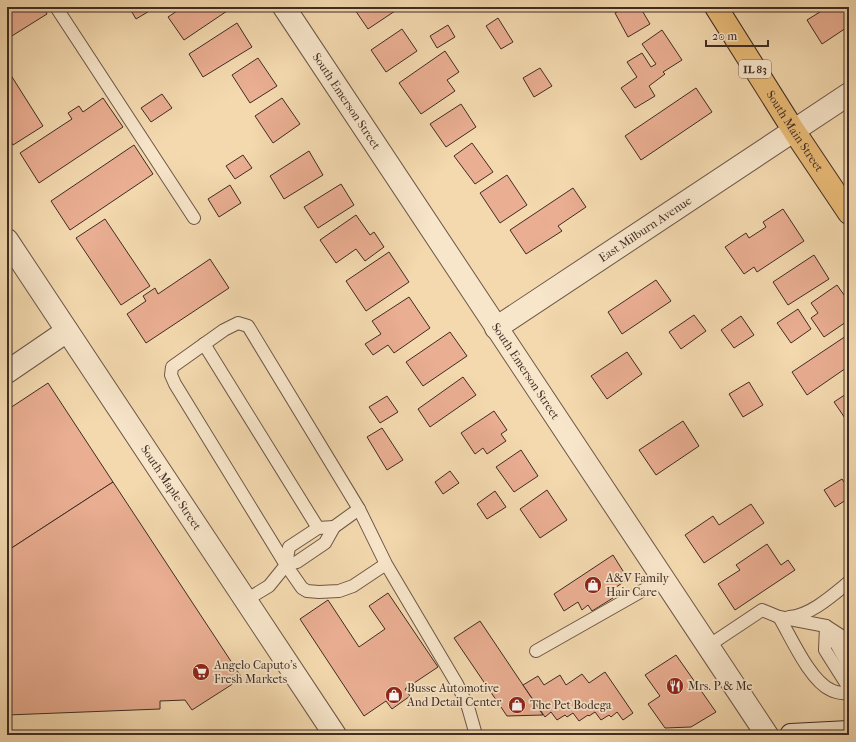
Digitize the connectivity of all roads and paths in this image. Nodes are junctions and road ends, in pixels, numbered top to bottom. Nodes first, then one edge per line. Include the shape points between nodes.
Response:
1 (56, 7) edge
2 (284, 7) edge
3 (716, 7) edge
4 (849, 94) edge
5 (794, 131) junction
6 (849, 213) edge
7 (194, 218) dead end
8 (7, 240) edge
9 (496, 328) junction
10 (67, 331) junction
11 (204, 344) junction
12 (7, 372) edge
13 (359, 509) junction
14 (334, 527) junction
15 (318, 528) junction
16 (286, 564) junction
17 (386, 564) junction
18 (663, 579) junction
19 (849, 582) edge
20 (246, 600) junction
21 (780, 617) junction
22 (826, 626) junction
23 (847, 640) edge
24 (708, 646) junction
25 (536, 651) dead end
26 (849, 667) edge
27 (849, 688) edge
28 (849, 694) edge
29 (849, 732) edge
30 (335, 735) edge
31 (476, 735) edge
32 (767, 735) edge
33 (791, 735) edge

1 - 7 lane
2 - 9 street, South Emerson Street
3 - 5 main road, South Main Street / IL 83
4 - 5 street, East Milburn Avenue
5 - 6 main road, South Main Street / IL 83
5 - 9 street, East Milburn Avenue
8 - 10 street, South Maple Street
9 - 18 street, South Emerson Street
10 - 12 street
10 - 20 street, South Maple Street
11 - 13 lane via 238,322 248,326
11 - 15 lane
11 - 16 lane via 172,367 171,375
13 - 14 lane
13 - 17 lane
14 - 15 lane
14 - 16 lane via 325,543 297,562
15 - 16 lane via 289,547
16 - 17 lane via 302,588 319,592 339,591 353,586
16 - 20 lane via 269,586
17 - 31 lane via 457,684 468,707
18 - 24 street, South Emerson Street
18 - 25 lane
19 - 21 lane via 828,599 804,613 791,618
20 - 30 street, South Maple Street
21 - 22 lane
21 - 24 lane via 762,610
21 - 28 lane via 800,655 819,682 831,691
22 - 23 lane
22 - 26 lane
22 - 27 lane via 825,650
24 - 32 street, South Emerson Street
29 - 33 street

